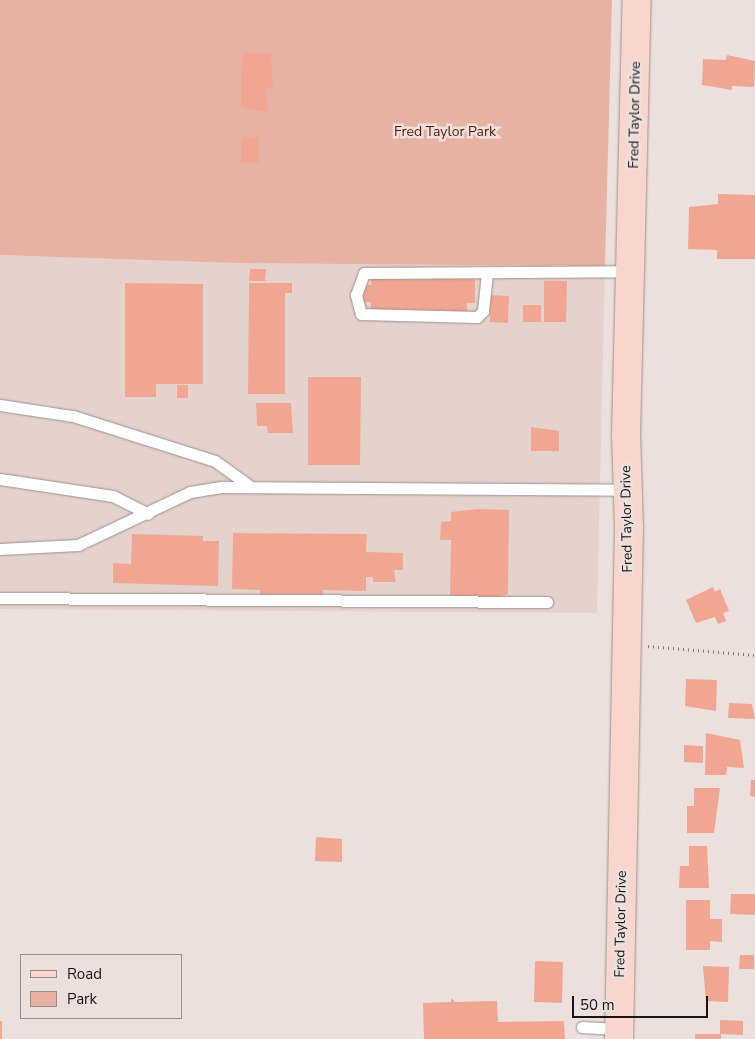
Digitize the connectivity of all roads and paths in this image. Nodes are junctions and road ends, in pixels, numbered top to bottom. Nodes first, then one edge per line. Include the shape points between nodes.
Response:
1 (637, 0) edge
2 (632, 271) junction
3 (487, 272) junction
4 (0, 405) edge
5 (0, 479) edge
6 (251, 487) junction
7 (625, 490) junction
8 (148, 514) junction
9 (0, 549) edge
10 (0, 598) edge
11 (547, 602) dead end
12 (628, 645) junction
13 (755, 655) edge
14 (582, 1027) dead end
15 (619, 1034) edge

1 - 2 main road, Fred Taylor Drive
2 - 3 lane
2 - 7 main road, Fred Taylor Drive
3 - 3 lane via 364,273 356,295 361,314 477,317 483,311
4 - 6 lane via 73,416 215,461
5 - 8 lane via 114,496
6 - 7 lane
6 - 8 lane via 190,492
7 - 12 main road, Fred Taylor Drive
8 - 9 lane via 78,545
10 - 11 lane
12 - 13 path
12 - 15 main road, Fred Taylor Drive
14 - 15 lane

